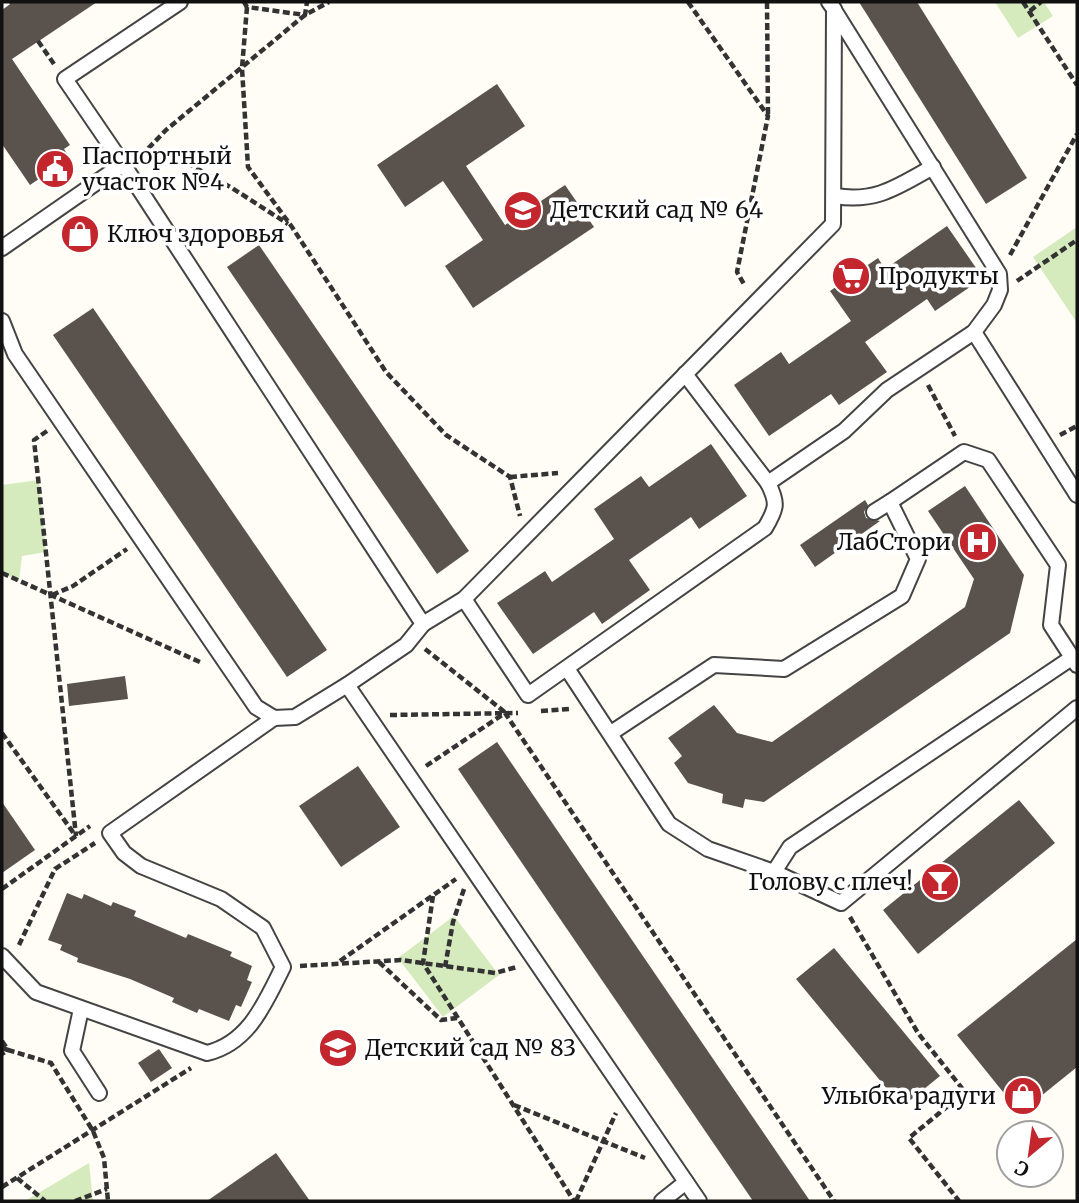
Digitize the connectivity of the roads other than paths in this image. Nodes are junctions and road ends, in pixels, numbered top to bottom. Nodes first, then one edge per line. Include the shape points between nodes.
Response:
1 (180, 2) edge
2 (831, 5) edge
3 (129, 162) junction
4 (933, 167) junction
5 (835, 196) junction
6 (2, 248) edge
7 (2, 317) edge
8 (974, 332) junction
9 (685, 374) junction
10 (768, 483) junction
11 (1077, 495) edge
12 (890, 502) junction
13 (874, 512) dead end
14 (464, 599) junction
15 (423, 624) junction
16 (1074, 662) edge
17 (568, 670) junction
18 (347, 685) junction
19 (1077, 708) edge
20 (274, 718) junction
21 (611, 733) junction
22 (774, 872) junction
23 (5, 961) edge
24 (81, 1009) junction
25 (99, 1093) dead end
26 (682, 1177) junction
27 (662, 1201) edge
28 (699, 1201) edge

1 - 3 lane via 65,79
2 - 4 lane
2 - 5 lane
3 - 6 lane
3 - 15 lane
4 - 5 lane via 881,195 858,200
4 - 8 lane via 999,274 1000,290 994,305
5 - 9 lane via 833,224
7 - 20 lane via 15,354 256,707
8 - 10 lane via 887,390 844,431
8 - 11 lane
9 - 10 lane
9 - 14 lane
10 - 17 lane via 776,500 774,515 765,528
12 - 13 lane
12 - 16 lane via 964,452 988,460 1058,565 1051,625
12 - 21 lane via 918,559 902,596 784,669 714,665
14 - 15 lane
14 - 17 lane via 528,695
15 - 18 lane
16 - 22 lane via 790,847
17 - 21 lane
18 - 20 lane via 295,717
18 - 26 lane
19 - 22 lane via 841,903
20 - 24 lane via 110,833 141,866 221,900 263,928 283,967 258,1017 225,1049 207,1053
21 - 22 lane via 669,824 708,849
23 - 24 lane via 36,992
24 - 25 lane via 72,1051
26 - 27 lane
26 - 28 lane

